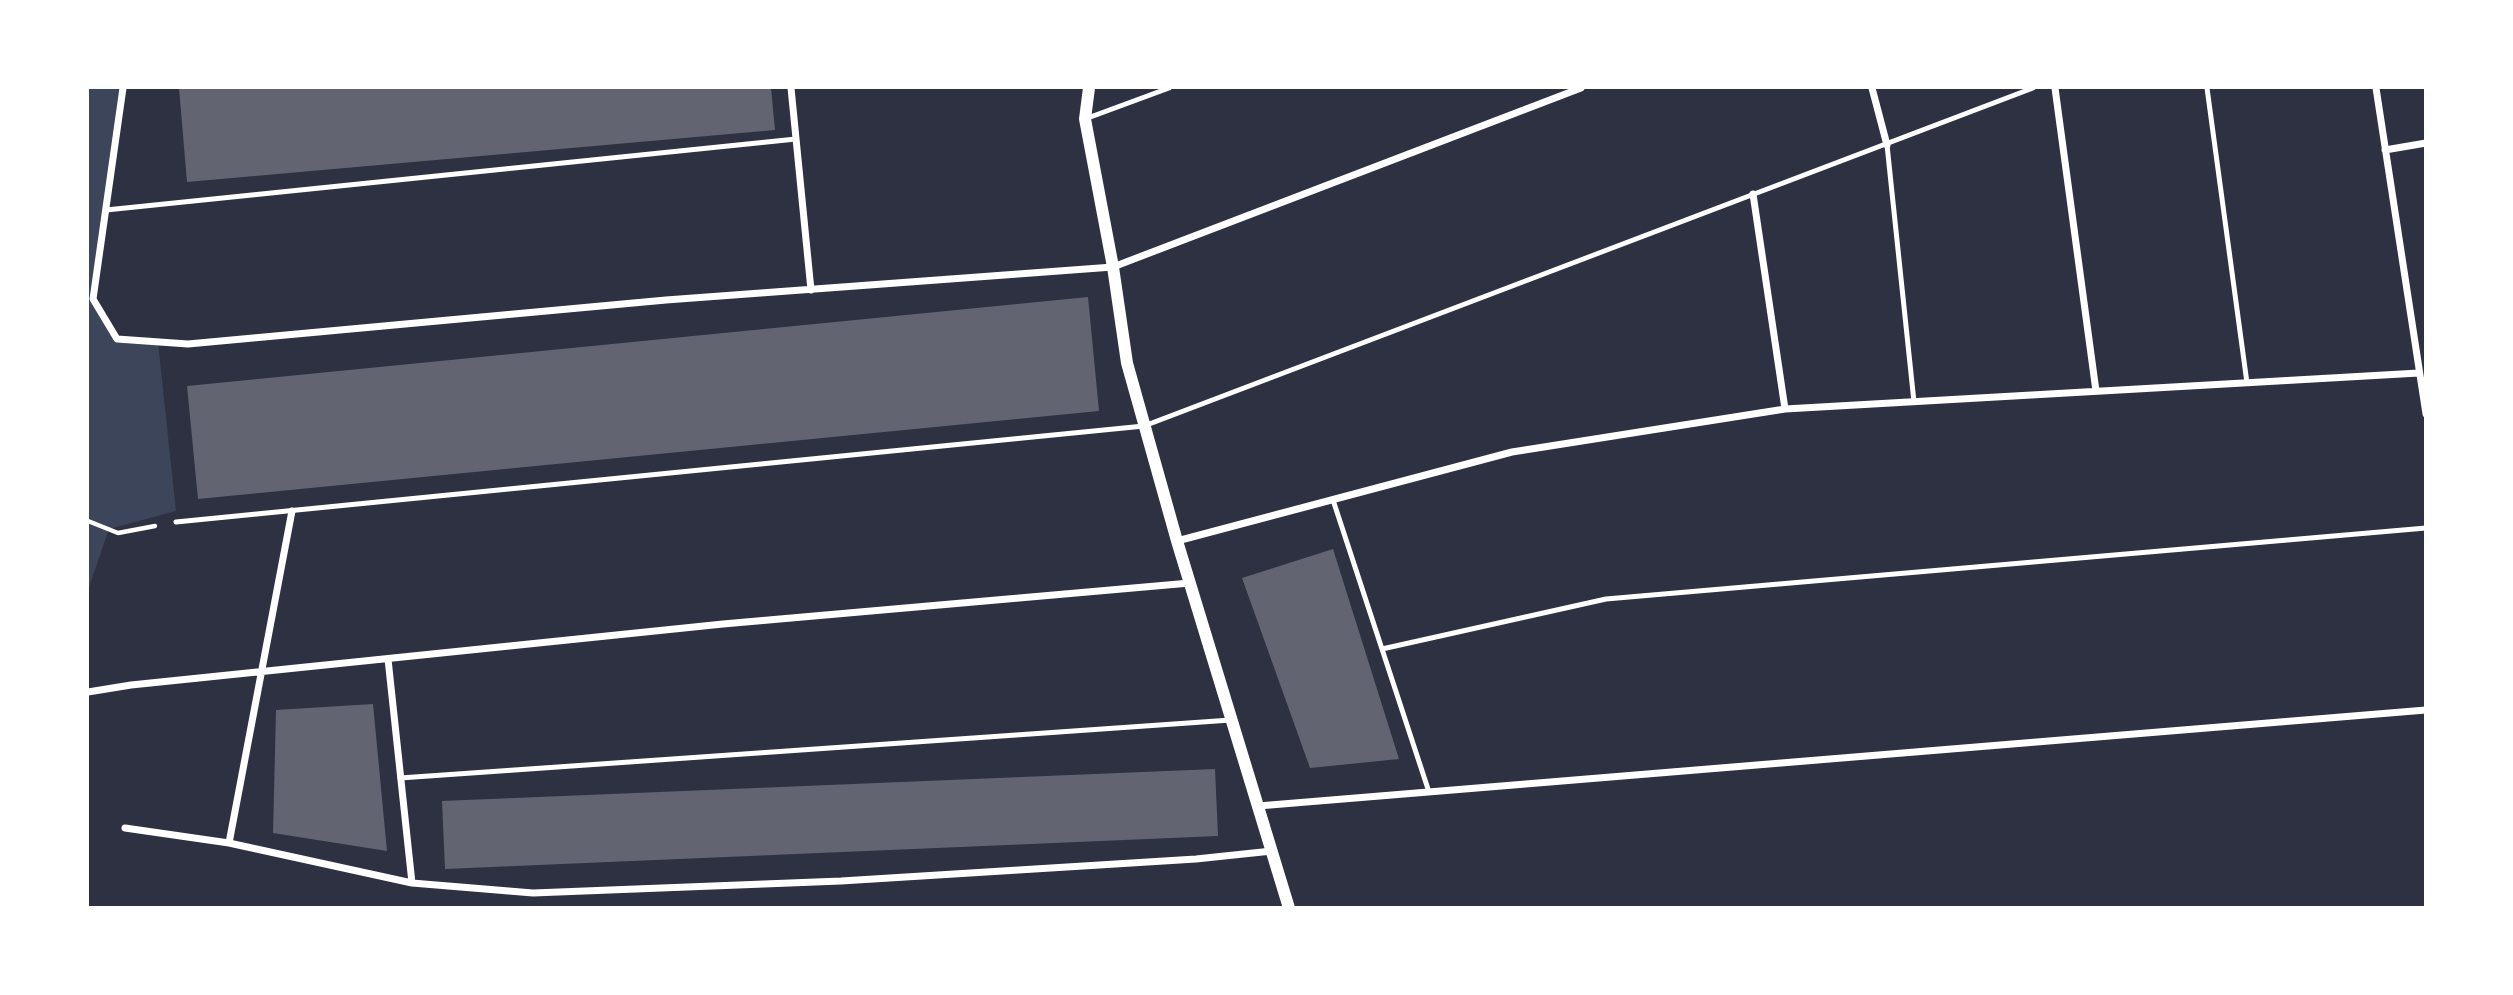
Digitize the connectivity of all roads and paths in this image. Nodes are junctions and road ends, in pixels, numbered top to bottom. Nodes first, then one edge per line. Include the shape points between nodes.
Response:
1 (123, 88) edge
2 (791, 88) edge
3 (1089, 88) edge
4 (1169, 88) edge
5 (1581, 88) edge
6 (1872, 88) edge
7 (2033, 88) edge
8 (2055, 88) edge
9 (2207, 88) edge
10 (2376, 88) edge
11 (1085, 119) junction
12 (796, 139) junction
13 (2426, 143) edge
14 (1887, 145) junction
15 (2385, 150) junction
16 (1753, 194) junction
17 (106, 210) junction
18 (1113, 267) junction
19 (811, 290) junction
20 (2422, 373) edge
21 (2247, 383) junction
22 (2096, 391) junction
23 (1914, 402) junction
24 (1785, 409) junction
25 (2426, 414) edge
26 (1144, 426) junction
27 (1333, 500) junction
28 (292, 511) junction
29 (88, 521) edge
30 (176, 522) joint
31 (2426, 528) edge
32 (1177, 541) junction
33 (1190, 583) junction
34 (1382, 649) junction
35 (388, 659) junction
36 (261, 672) junction
37 (88, 692) edge
38 (2426, 710) edge
39 (1232, 719) junction
40 (400, 778) junction
41 (1429, 792) junction
42 (1257, 806) junction
43 (125, 828) dead end
44 (229, 843) junction
45 (1272, 851) junction
46 (412, 883) junction
47 (1289, 908) edge

1 - 17 street
2 - 12 street
3 - 11 street
4 - 11 lane
5 - 18 street
6 - 14 street
7 - 14 lane
8 - 22 street
9 - 21 lane
10 - 15 street
11 - 18 street
12 - 17 lane
12 - 19 street
13 - 15 street
14 - 16 lane
14 - 23 lane
15 - 20 street
16 - 24 street
16 - 26 lane
17 - 19 street via 93,299 117,339 188,344
18 - 19 street
18 - 26 street via 1127,363
20 - 21 street
20 - 25 street
21 - 22 street
22 - 23 street
23 - 24 street
24 - 27 street via 1512,452
26 - 28 lane
26 - 32 street
27 - 32 street
27 - 34 lane
28 - 30 lane
28 - 36 street
29 - 30 path via 118,533
31 - 34 lane via 1606,599
32 - 33 street
33 - 35 street
33 - 39 street
34 - 41 lane
35 - 36 street
35 - 40 street
36 - 37 street
36 - 44 street
38 - 41 street
39 - 40 lane
39 - 42 street
40 - 46 street
41 - 42 street
42 - 45 street
43 - 44 street
44 - 46 street
45 - 46 street via 841,881 533,893
45 - 47 street

